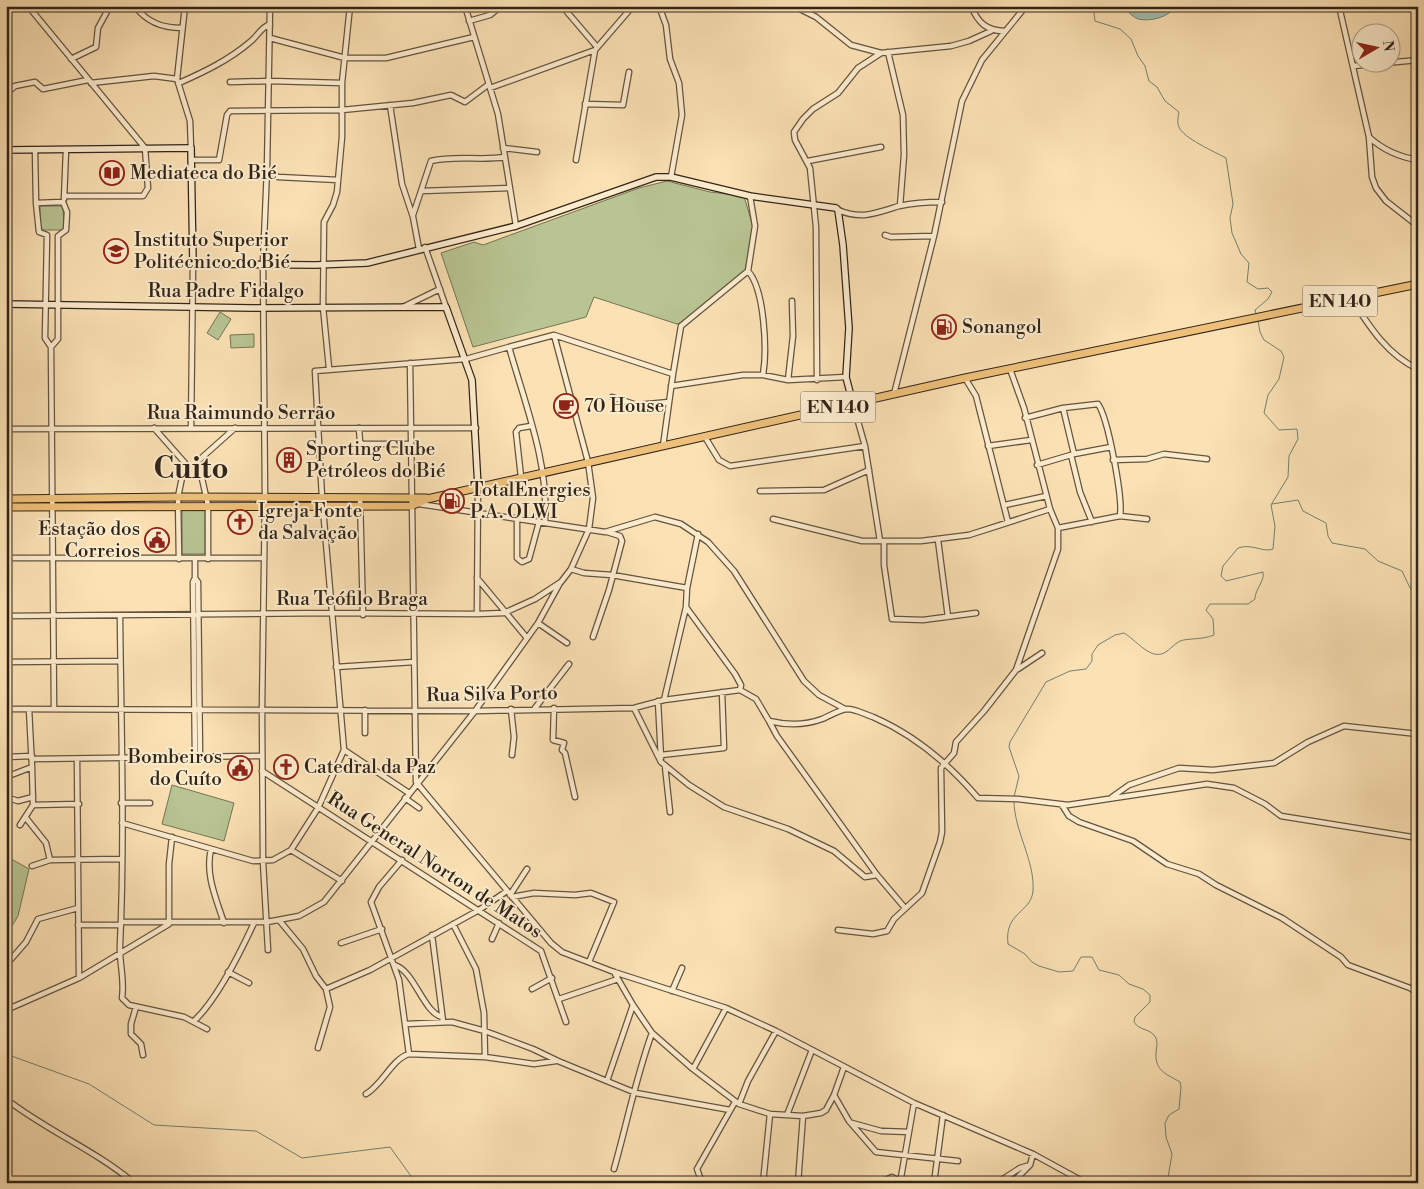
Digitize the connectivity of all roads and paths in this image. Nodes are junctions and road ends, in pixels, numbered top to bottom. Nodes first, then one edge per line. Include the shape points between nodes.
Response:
1 (28, 6) edge
2 (110, 6) edge
3 (135, 6) edge
4 (185, 6) edge
5 (270, 6) edge
6 (350, 6) edge
7 (465, 6) edge
8 (501, 6) edge
9 (562, 6) edge
10 (633, 6) edge
11 (659, 6) edge
12 (794, 6) edge
13 (971, 6) edge
14 (1026, 6) edge
15 (1339, 6) edge
16 (469, 21) junction
17 (270, 24) junction
18 (182, 28) junction
19 (991, 30) junction
20 (1005, 30) junction
21 (474, 37) junction
22 (270, 38) junction
23 (596, 49) junction
24 (888, 52) junction
25 (882, 53) junction
26 (345, 58) junction
27 (72, 59) junction
28 (1418, 60) edge
29 (1402, 61) edge
30 (1352, 62) edge
31 (629, 72) dead end
32 (1354, 72) edge
33 (90, 81) junction
34 (178, 81) junction
35 (270, 81) junction
36 (230, 82) dead end
37 (342, 83) junction
38 (490, 86) junction
39 (6, 94) edge
40 (585, 104) junction
41 (390, 105) junction
42 (342, 110) junction
43 (268, 112) junction
44 (1369, 137) junction
45 (881, 147) dead end
46 (145, 148) junction
47 (191, 148) junction
48 (503, 148) junction
49 (6, 150) edge
50 (35, 150) junction
51 (66, 150) junction
52 (538, 152) dead end
53 (504, 157) junction
54 (191, 160) junction
55 (576, 160) dead end
56 (1418, 160) edge
57 (808, 161) junction
58 (267, 169) junction
59 (671, 178) junction
60 (338, 180) junction
61 (510, 188) junction
62 (420, 191) junction
63 (64, 196) junction
64 (750, 196) junction
65 (63, 202) junction
66 (942, 202) junction
67 (36, 203) junction
68 (813, 204) junction
69 (900, 206) junction
70 (838, 210) junction
71 (413, 217) junction
72 (516, 226) junction
73 (1418, 226) edge
74 (47, 235) junction
75 (884, 235) dead end
76 (58, 236) junction
77 (934, 236) junction
78 (422, 248) junction
79 (263, 263) junction
80 (194, 264) junction
81 (323, 265) junction
82 (748, 271) junction
83 (1418, 284) edge
84 (440, 289) junction
85 (1351, 298) junction
86 (792, 300) dead end
87 (6, 304) edge
88 (46, 305) junction
89 (59, 305) junction
90 (191, 306) junction
91 (264, 307) junction
92 (323, 307) junction
93 (403, 307) junction
94 (446, 307) junction
95 (554, 336) junction
96 (51, 347) junction
97 (509, 347) junction
98 (466, 359) junction
99 (410, 363) junction
100 (329, 368) junction
101 (1010, 368) junction
102 (1418, 369) edge
103 (673, 374) junction
104 (763, 375) junction
105 (846, 377) junction
106 (965, 378) junction
107 (788, 380) junction
108 (816, 380) junction
109 (671, 386) junction
110 (894, 394) junction
111 (612, 397) dead end
112 (669, 402) junction
113 (853, 404) junction
114 (1063, 408) junction
115 (1025, 418) junction
116 (531, 426) junction
117 (410, 427) junction
118 (154, 428) junction
119 (191, 428) junction
120 (235, 428) junction
121 (264, 428) junction
122 (317, 428) junction
123 (359, 428) junction
124 (476, 428) junction
125 (6, 429) edge
126 (52, 429) junction
127 (705, 437) junction
128 (1031, 440) junction
129 (411, 444) junction
130 (663, 446) junction
131 (865, 446) junction
132 (988, 446) junction
133 (1111, 447) junction
134 (1073, 454) junction
135 (1207, 459) dead end
136 (1113, 460) junction
137 (198, 461) junction
138 (588, 462) junction
139 (185, 463) junction
140 (1037, 465) junction
141 (869, 470) junction
142 (544, 472) junction
143 (521, 477) junction
144 (478, 487) junction
145 (760, 491) dead end
146 (178, 496) junction
147 (207, 496) junction
148 (1046, 496) junction
149 (300, 497) junction
150 (322, 497) junction
151 (360, 497) junction
152 (411, 497) junction
153 (53, 498) junction
154 (117, 498) junction
155 (427, 498) junction
156 (6, 499) edge
157 (265, 501) junction
158 (289, 501) junction
159 (208, 505) junction
160 (299, 505) junction
161 (322, 505) junction
162 (360, 505) junction
163 (415, 505) junction
164 (1005, 505) junction
165 (117, 506) junction
166 (178, 506) junction
167 (6, 507) edge
168 (53, 507) junction
169 (1050, 509) junction
170 (477, 512) junction
171 (1120, 516) junction
172 (517, 518) junction
173 (1147, 518) dead end
174 (773, 519) dead end
175 (539, 522) junction
176 (545, 522) junction
177 (1008, 522) junction
178 (1092, 522) junction
179 (1058, 528) junction
180 (589, 529) junction
181 (606, 532) junction
182 (698, 534) junction
183 (938, 540) junction
184 (882, 541) junction
185 (6, 558) edge
186 (52, 558) junction
187 (264, 558) junction
188 (179, 559) junction
189 (195, 559) junction
190 (208, 559) junction
191 (571, 569) junction
192 (612, 575) junction
193 (476, 578) junction
194 (561, 582) junction
195 (687, 588) junction
196 (686, 607) junction
197 (331, 613) junction
198 (504, 613) junction
199 (976, 613) dead end
200 (263, 614) junction
201 (477, 614) junction
202 (363, 615) junction
203 (413, 615) junction
204 (6, 616) edge
205 (52, 616) junction
206 (120, 616) junction
207 (196, 616) junction
208 (948, 617) junction
209 (538, 623) junction
210 (593, 637) dead end
211 (527, 638) junction
212 (567, 643) dead end
213 (1042, 653) dead end
214 (120, 661) junction
215 (6, 662) edge
216 (52, 662) junction
217 (414, 662) junction
218 (569, 664) dead end
219 (336, 667) junction
220 (1016, 670) junction
221 (740, 690) junction
222 (722, 692) junction
223 (664, 700) junction
224 (658, 701) junction
225 (6, 708) edge
226 (30, 708) junction
227 (54, 708) junction
228 (535, 708) junction
229 (554, 708) junction
230 (634, 708) junction
231 (121, 709) junction
232 (197, 709) junction
233 (262, 709) junction
234 (845, 709) junction
235 (339, 710) junction
236 (365, 710) junction
237 (415, 710) junction
238 (511, 710) junction
239 (475, 711) junction
240 (769, 721) junction
241 (365, 733) dead end
242 (1418, 734) edge
243 (344, 750) junction
244 (512, 755) dead end
245 (661, 755) junction
246 (197, 756) junction
247 (262, 756) junction
248 (6, 757) edge
249 (32, 758) junction
250 (121, 758) junction
251 (77, 759) junction
252 (944, 762) junction
253 (663, 764) junction
254 (32, 767) junction
255 (262, 771) junction
256 (6, 777) edge
257 (416, 782) junction
258 (409, 793) junction
259 (6, 797) edge
260 (33, 797) junction
261 (574, 797) dead end
262 (404, 798) junction
263 (1112, 798) junction
264 (121, 803) junction
265 (150, 803) dead end
266 (78, 804) junction
267 (1062, 805) junction
268 (33, 806) junction
269 (318, 808) junction
270 (419, 808) dead end
271 (670, 812) dead end
272 (26, 818) junction
273 (122, 823) junction
274 (20, 825) dead end
275 (172, 837) junction
276 (1418, 838) edge
277 (373, 841) junction
278 (211, 849) junction
279 (291, 850) junction
280 (122, 859) junction
281 (50, 860) junction
282 (78, 860) junction
283 (402, 860) junction
284 (264, 862) junction
285 (32, 866) dead end
286 (527, 869) dead end
287 (877, 875) junction
288 (342, 881) junction
289 (510, 894) junction
290 (78, 908) junction
291 (905, 908) junction
292 (479, 910) junction
293 (279, 920) junction
294 (266, 922) junction
295 (121, 923) junction
296 (169, 923) junction
297 (224, 923) junction
298 (254, 923) junction
299 (499, 923) junction
300 (453, 924) junction
301 (78, 925) junction
302 (382, 929) junction
303 (838, 930) dead end
304 (432, 935) junction
305 (492, 939) dead end
306 (341, 943) dead end
307 (551, 943) junction
308 (268, 950) dead end
309 (541, 951) junction
310 (119, 955) junction
311 (393, 958) junction
312 (589, 962) junction
313 (6, 965) edge
314 (394, 965) junction
315 (682, 968) dead end
316 (228, 972) junction
317 (614, 972) junction
318 (79, 978) junction
319 (552, 978) junction
320 (618, 979) junction
321 (249, 983) dead end
322 (326, 988) junction
323 (532, 989) dead end
324 (672, 991) junction
325 (1418, 993) edge
326 (559, 999) junction
327 (633, 1005) junction
328 (136, 1007) junction
329 (726, 1008) junction
330 (6, 1010) edge
331 (442, 1019) junction
332 (194, 1021) junction
333 (566, 1022) dead end
334 (406, 1024) junction
335 (207, 1029) dead end
336 (485, 1031) junction
337 (776, 1031) junction
338 (652, 1032) junction
339 (318, 1048) dead end
340 (812, 1050) junction
341 (409, 1054) junction
342 (143, 1055) dead end
343 (485, 1057) junction
344 (558, 1061) junction
345 (844, 1068) junction
346 (693, 1069) junction
347 (607, 1081) junction
348 (636, 1092) junction
349 (366, 1094) dead end
350 (834, 1095) junction
351 (6, 1099) edge
352 (737, 1103) junction
353 (914, 1103) junction
354 (730, 1110) junction
355 (770, 1114) junction
356 (787, 1115) junction
357 (803, 1116) junction
358 (943, 1116) junction
359 (852, 1124) junction
360 (909, 1132) junction
361 (1033, 1154) junction
362 (906, 1156) junction
363 (937, 1157) junction
364 (958, 1161) dead end
365 (1029, 1166) junction
366 (614, 1168) dead end
367 (900, 1182) edge
368 (134, 1183) edge
369 (702, 1183) edge
370 (763, 1183) edge
371 (798, 1183) edge
372 (879, 1183) edge
373 (934, 1183) edge
374 (997, 1183) edge
375 (1012, 1183) edge
376 (1086, 1183) edge

1 - 27 street
2 - 27 street via 98,28 96,47
3 - 18 street via 160,27
4 - 18 street
5 - 17 street
6 - 26 street
7 - 16 street
8 - 16 street via 490,15
9 - 23 street
10 - 23 street
11 - 59 street via 666,25 682,115
12 - 25 street via 816,17 851,45
13 - 19 street
14 - 20 street
15 - 30 street
16 - 21 street
17 - 22 street
17 - 34 street via 224,61
18 - 34 street
19 - 20 street
19 - 24 street via 951,46
20 - 66 street via 982,60 962,101
21 - 26 street via 386,58
21 - 38 street
22 - 26 street
22 - 35 street
23 - 38 street
23 - 40 street
24 - 25 street
24 - 69 street via 903,115
25 - 57 street via 858,68 838,94 803,119 794,136
26 - 37 street
27 - 33 street
28 - 29 street
31 - 40 street via 623,105
32 - 44 street
33 - 34 street via 154,76
33 - 39 street via 43,89 35,82 20,84
33 - 46 street
34 - 47 street via 190,122
35 - 36 street
35 - 37 street
35 - 43 street
37 - 42 street
38 - 41 street via 465,102 451,96
38 - 48 street
40 - 55 street
41 - 42 street
41 - 71 street via 402,184
42 - 43 street
42 - 60 street
43 - 54 street via 228,112 219,160
43 - 58 street
44 - 56 street via 1401,157
44 - 73 street via 1369,162 1376,188 1386,201
45 - 57 street
46 - 47 street
46 - 51 street
46 - 63 street via 148,188 143,196
47 - 54 street
48 - 52 street
48 - 53 street
49 - 50 street
50 - 51 street
50 - 67 street
51 - 63 street
53 - 61 street
53 - 62 street via 431,161
54 - 80 street
57 - 68 street
58 - 60 street via 278,177
58 - 79 street
59 - 64 street
59 - 72 street via 656,177
60 - 81 street via 333,205 324,222
61 - 62 street
61 - 72 street
62 - 71 street
63 - 65 street
64 - 68 street
64 - 82 street via 756,226
65 - 67 street
65 - 76 street via 67,212 66,230
66 - 69 street
66 - 77 street
67 - 74 street via 39,232
68 - 70 street
68 - 108 street
69 - 70 street via 862,216
70 - 105 street via 848,310
71 - 78 street
72 - 78 street
74 - 76 street
74 - 88 street
75 - 77 street
76 - 89 street
77 - 110 street
78 - 81 street via 367,262
78 - 84 street
79 - 80 street
79 - 81 street
79 - 91 street
80 - 90 street
81 - 92 street
82 - 103 street via 681,326
82 - 104 street via 755,282 765,335
83 - 85 main road, EN 140
84 - 93 street
84 - 94 street
85 - 101 main road, EN 140
85 - 102 street via 1383,344 1403,362
86 - 107 street via 793,336
87 - 88 street, Rua Padre Fidalgo
88 - 89 street, Rua Padre Fidalgo
88 - 96 street via 46,338
89 - 90 street, Rua Padre Fidalgo
89 - 96 street via 58,339
90 - 91 street, Rua Padre Fidalgo
90 - 119 street
91 - 92 street, Rua Padre Fidalgo
91 - 121 street
92 - 93 street, Rua Padre Fidalgo
92 - 100 street
93 - 94 street, Rua Padre Fidalgo
94 - 98 street
95 - 97 street
95 - 103 street
95 - 138 street, Rua Teófilo Braga
96 - 126 street
97 - 98 street
97 - 116 street
98 - 99 street
98 - 124 street via 475,396
99 - 100 street
99 - 117 street
100 - 122 street via 314,373
101 - 106 main road, EN 140
101 - 115 street
103 - 109 street
104 - 107 street
104 - 109 street
105 - 108 street
105 - 113 street
106 - 110 main road, EN 140
106 - 132 street via 976,396
107 - 108 street
109 - 112 street
110 - 113 main road, EN 140
111 - 112 street via 637,405
112 - 130 street
113 - 127 main road, EN 140
113 - 131 street
114 - 115 street
114 - 133 street via 1098,404
114 - 134 street
115 - 128 street
116 - 142 street
116 - 143 street via 519,428 516,432
117 - 123 street, Rua Raimundo Serrão
117 - 124 street, Rua Raimundo Serrão
117 - 129 street
118 - 119 street, Rua Raimundo Serrão
118 - 126 street, Rua Raimundo Serrão
118 - 139 street
119 - 120 street, Rua Raimundo Serrão
120 - 121 street, Rua Raimundo Serrão
120 - 137 street
121 - 122 street, Rua Raimundo Serrão
121 - 157 street
122 - 123 street, Rua Raimundo Serrão
122 - 150 street
123 - 129 street via 363,444
124 - 144 street
125 - 126 street, Rua Raimundo Serrão
126 - 153 street
127 - 130 main road, EN 140
127 - 131 street via 719,460 730,466
128 - 132 street
128 - 140 street
129 - 152 street
130 - 138 main road, EN 140
131 - 141 street
132 - 164 street
133 - 134 street
133 - 136 street
134 - 140 street
134 - 178 street via 1080,492
135 - 136 street via 1164,454 1147,459
136 - 171 street
137 - 139 street
137 - 147 street
138 - 142 main road, EN 140
138 - 180 street, Rua Teófilo Braga via 592,498
139 - 146 street
140 - 148 street
141 - 145 street via 824,490
141 - 184 street
142 - 143 main road, EN 140
142 - 176 street via 547,494
143 - 144 main road, EN 140
144 - 155 main road, EN 140
144 - 170 street
146 - 147 main road, EN 140
146 - 154 main road, EN 140
146 - 166 street
147 - 157 main road, EN 140
147 - 159 street
148 - 164 street
148 - 169 street
149 - 150 main road, EN 140
149 - 158 main road, EN 140
149 - 160 main road
150 - 151 main road, EN 140
150 - 161 street
151 - 152 main road, EN 140
151 - 162 street
152 - 155 main road, EN 140
152 - 163 street
153 - 154 main road, EN 140
153 - 156 main road, EN 140
153 - 168 street
154 - 165 main road
155 - 163 main road, EN 140
157 - 158 main road, EN 140
157 - 159 main road, EN 140
157 - 187 street
158 - 160 main road, EN 140
159 - 166 main road, EN 140
159 - 190 street
160 - 161 main road, EN 140
161 - 162 main road, EN 140
161 - 197 street
162 - 163 main road, EN 140
162 - 202 street
163 - 170 street
163 - 203 street
164 - 177 street
165 - 166 main road, EN 140
165 - 168 main road, EN 140
166 - 188 street
167 - 168 main road, EN 140
168 - 186 street
169 - 177 street
169 - 179 street
170 - 172 street
170 - 193 street
171 - 173 street
171 - 178 street
172 - 175 street
172 - 175 street via 518,558 522,562 530,556
174 - 184 street via 855,540
175 - 176 street
176 - 180 street
177 - 183 street via 969,535
178 - 179 street
179 - 220 street via 1058,549
180 - 181 street
180 - 191 street, Rua Teófilo Braga
181 - 182 street via 648,518 660,518 676,522
181 - 192 street via 622,539
182 - 195 street
182 - 234 street via 720,554 745,586 804,681 818,695
183 - 184 street
183 - 208 street
184 - 208 street via 892,619
185 - 186 street
186 - 188 street
186 - 205 street
187 - 190 street
187 - 200 street
188 - 189 street
189 - 190 street
189 - 207 street
191 - 192 street
191 - 194 street, Rua Teófilo Braga
192 - 195 street
192 - 210 street
193 - 198 street
193 - 201 street
194 - 198 street, Rua Teófilo Braga via 535,599
194 - 209 street
195 - 196 street
196 - 221 street via 735,674
196 - 223 street
197 - 200 street, Rua Teófilo Braga
197 - 202 street, Rua Teófilo Braga
197 - 219 street
198 - 201 street, Rua Teófilo Braga
198 - 211 street
199 - 208 street
200 - 207 street, Rua Teófilo Braga
200 - 233 street
201 - 203 street, Rua Teófilo Braga
202 - 203 street, Rua Teófilo Braga
203 - 217 street
204 - 205 street, Rua Teófilo Braga
205 - 206 street, Rua Teófilo Braga
205 - 216 street
206 - 207 street, Rua Teófilo Braga
206 - 214 street
207 - 232 street
209 - 211 street
209 - 212 street
211 - 239 street
213 - 220 street
214 - 216 street
214 - 231 street
215 - 216 street
216 - 227 street
217 - 219 street
217 - 237 street
218 - 228 street
219 - 235 street
220 - 252 street via 956,742 954,753
221 - 222 street, Rua Silva Porto
221 - 240 street via 756,700
222 - 223 street, Rua Silva Porto
222 - 245 street via 724,748
223 - 224 street, Rua Silva Porto
224 - 230 street, Rua Silva Porto
224 - 245 street
225 - 226 street, Rua Silva Porto
226 - 227 street, Rua Silva Porto
226 - 249 street
227 - 231 street, Rua Silva Porto
228 - 229 street, Rua Silva Porto
228 - 238 street, Rua Silva Porto
229 - 230 street, Rua Silva Porto
229 - 261 street via 553,740 564,743 562,750
230 - 253 street
231 - 232 street, Rua Silva Porto
231 - 250 street
232 - 233 street, Rua Silva Porto
232 - 246 street
233 - 235 street, Rua Silva Porto
233 - 247 street
234 - 240 street via 812,722 784,724
234 - 252 street via 886,722 929,748
235 - 236 street, Rua Silva Porto
235 - 243 street
236 - 237 street, Rua Silva Porto
236 - 241 street
237 - 239 street, Rua Silva Porto
237 - 257 street
238 - 239 street, Rua Silva Porto
238 - 244 street
239 - 257 street
240 - 287 street
242 - 263 street via 1344,726 1308,742 1274,763 1213,770 1179,768 1129,785
243 - 258 street
243 - 269 street
245 - 253 street
246 - 247 street
246 - 250 street
247 - 255 street
248 - 249 street
249 - 251 street
249 - 254 street
250 - 251 street
250 - 264 street
251 - 266 street
252 - 267 street via 978,798
252 - 291 street via 940,778 940,842 922,893
253 - 271 street
253 - 287 street via 724,808 788,829 826,847 866,877
254 - 256 street
254 - 260 street
255 - 269 street, Rua General Norton de Matos
255 - 284 street
257 - 258 street
257 - 289 street
258 - 262 street
259 - 260 street via 18,801
260 - 268 street
262 - 270 street
262 - 277 street
263 - 267 street
263 - 276 street via 1207,784 1233,787 1280,816
264 - 265 street
264 - 273 street
266 - 268 street
266 - 282 street
267 - 325 street via 1069,816 1079,822 1133,842 1167,864 1199,874 1282,918 1354,968
268 - 272 street
269 - 277 street, Rua General Norton de Matos
269 - 279 street
272 - 274 street
272 - 281 street via 46,843
273 - 275 street
273 - 280 street
275 - 278 street
275 - 296 street
277 - 283 street, Rua General Norton de Matos
277 - 288 street
278 - 284 street
278 - 297 street via 208,869
279 - 284 street
279 - 288 street
280 - 282 street
280 - 295 street
281 - 282 street
281 - 285 street
282 - 290 street
283 - 292 street, Rua General Norton de Matos
283 - 302 street via 372,898 371,907
284 - 294 street
286 - 289 street
287 - 291 street
288 - 293 street via 316,908
289 - 292 street
289 - 307 street
289 - 312 street via 591,893 614,902
290 - 301 street
290 - 313 street via 38,919 23,946
291 - 303 street via 886,931 873,934
292 - 299 street, Rua General Norton de Matos
292 - 300 street
293 - 294 street
293 - 322 street via 303,949 316,976
294 - 298 street
294 - 308 street
295 - 296 street
295 - 301 street
295 - 310 street
296 - 297 street
296 - 310 street
297 - 298 street
298 - 316 street
299 - 305 street
299 - 309 street, Rua General Norton de Matos
300 - 304 street
300 - 336 street via 476,969
301 - 318 street
302 - 306 street
302 - 311 street
304 - 311 street
304 - 331 street
307 - 309 street
307 - 312 street via 562,952
309 - 319 street
310 - 318 street
310 - 328 street via 124,976 122,998
311 - 314 street
311 - 322 street via 350,980
312 - 317 street
314 - 331 street via 402,969
314 - 334 street
315 - 324 street
316 - 321 street
316 - 332 street via 208,1006
317 - 320 street
317 - 324 street
318 - 330 street
319 - 323 street
319 - 326 street
320 - 326 street
320 - 327 street
322 - 339 street via 330,1007
324 - 329 street
326 - 333 street
327 - 338 street
327 - 347 street
328 - 332 street
328 - 342 street via 131,1034 141,1044
329 - 337 street
329 - 346 street
331 - 334 street
331 - 336 street
332 - 335 street
334 - 341 street
336 - 343 street
336 - 344 street
337 - 340 street
337 - 352 street
338 - 346 street
338 - 348 street via 640,1066
340 - 345 street
340 - 356 street
341 - 343 street
341 - 349 street via 398,1060 377,1087
343 - 344 street via 534,1064
344 - 347 street
345 - 350 street
345 - 353 street
346 - 352 street
347 - 348 street
348 - 354 street
348 - 366 street
350 - 357 street via 824,1112
350 - 359 street
351 - 368 street
352 - 354 street
352 - 355 street
353 - 358 street
353 - 360 street
354 - 369 street via 697,1169
355 - 356 street
355 - 370 street
356 - 357 street
357 - 371 street
358 - 361 street
358 - 363 street
359 - 360 street via 881,1131
359 - 362 street via 876,1152
360 - 362 street
361 - 365 street
361 - 376 street
362 - 363 street
362 - 367 street
363 - 364 street
363 - 373 street
365 - 374 street
365 - 375 street
367 - 372 street via 892,1177

